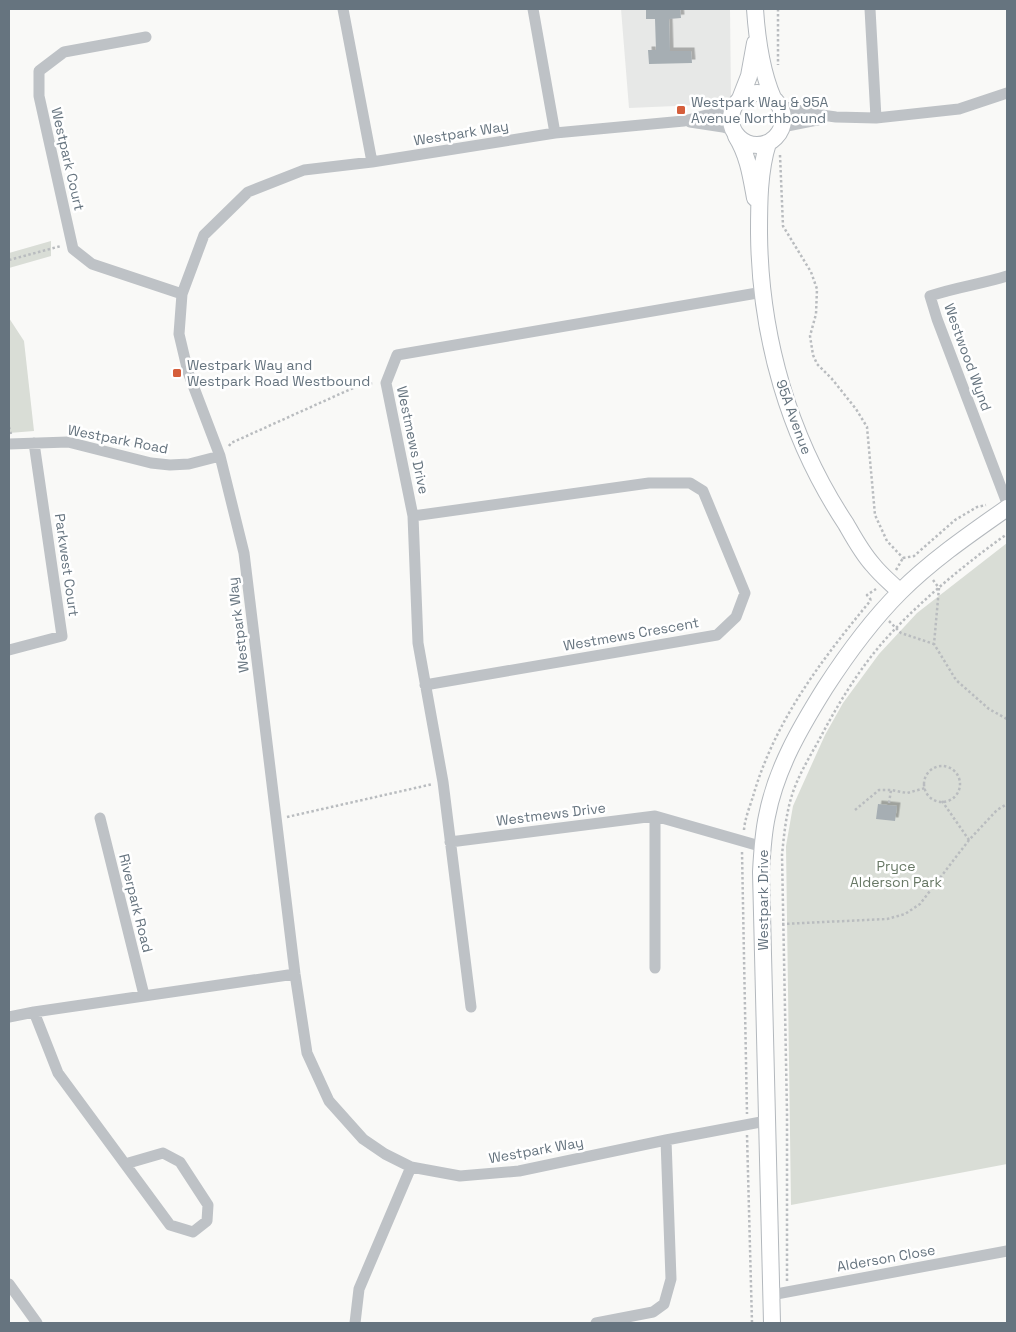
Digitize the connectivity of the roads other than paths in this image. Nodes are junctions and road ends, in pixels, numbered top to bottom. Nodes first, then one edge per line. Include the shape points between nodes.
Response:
1 (343, 9) edge
2 (532, 9) edge
3 (755, 9) edge
4 (870, 9) edge
5 (756, 36) junction
6 (146, 37) dead end
7 (1007, 93) edge
8 (776, 102) junction
9 (737, 103) junction
10 (836, 117) junction
11 (876, 118) junction
12 (684, 122) junction
13 (782, 127) junction
14 (554, 133) junction
15 (734, 133) junction
16 (774, 147) junction
17 (372, 162) junction
18 (759, 215) junction
19 (1007, 276) edge
20 (763, 292) junction
21 (182, 294) junction
22 (34, 443) junction
23 (9, 444) edge
24 (220, 456) junction
25 (1006, 502) edge
26 (413, 516) junction
27 (900, 592) junction
28 (9, 650) edge
29 (425, 685) junction
30 (655, 816) junction
31 (100, 818) dead end
32 (450, 842) junction
33 (763, 847) junction
34 (655, 968) dead end
35 (295, 974) junction
36 (144, 995) junction
37 (471, 1007) dead end
38 (34, 1012) junction
39 (9, 1017) edge
40 (766, 1121) junction
41 (666, 1140) junction
42 (125, 1164) junction
43 (411, 1167) junction
44 (1007, 1251) edge
45 (9, 1284) edge
46 (771, 1294) junction
47 (37, 1323) edge
48 (355, 1323) edge
49 (596, 1323) edge
50 (772, 1323) edge

1 - 17 street
2 - 14 street
3 - 5 street
4 - 11 street
5 - 8 street via 767,85
5 - 9 street via 749,76
6 - 21 street, Westpark Court via 64,52 39,71 39,96 73,249 92,264
7 - 11 street via 959,109
8 - 9 street via 762,93 753,93
8 - 10 street
8 - 13 street via 783,118
9 - 12 street, Westpark Way
9 - 15 street via 730,116
10 - 11 street
10 - 13 street
12 - 14 street, Westpark Way
12 - 15 street, Westpark Way via 714,125
13 - 16 street via 774,138
14 - 17 street, Westpark Way
15 - 16 street via 746,144
15 - 18 street, 95A Avenue via 744,148
16 - 18 street, 95A Avenue via 764,156
17 - 21 street, Westpark Way via 304,170 248,192 204,235
18 - 20 street, 95A Avenue via 759,268
19 - 25 street, Westwood Wynd via 930,296
20 - 26 street, Westmews Drive via 397,355 386,383
20 - 27 street, 95A Avenue via 770,341 785,402 802,444 833,505 872,564
21 - 24 street, Westpark Way via 179,334 188,372
22 - 23 street, Westpark Road
22 - 24 street, Westpark Road via 68,442 170,465 190,464
22 - 28 street, Parkwest Court via 62,636
24 - 35 street, Westpark Way via 244,553
25 - 27 street, Westpark Drive
26 - 29 street, Westmews Drive via 418,643
26 - 29 street, Westmews Crescent via 649,483 690,483 703,490 745,593 736,618 717,635
27 - 33 street, Westpark Drive via 846,656 804,722 784,760 774,789
29 - 32 street, Westmews Drive via 443,782
30 - 32 street, Westmews Drive
30 - 33 street, Westmews Drive
30 - 34 street
31 - 36 street, Riverpark Road
32 - 37 street, Westmews Drive
33 - 40 street, Westpark Drive
35 - 36 street
35 - 43 street, Westpark Way via 307,1053 329,1101 363,1140
36 - 38 street
38 - 39 street
38 - 42 street via 58,1073
40 - 41 street, Westpark Way
40 - 46 street, Westpark Drive
41 - 43 street, Westpark Way via 519,1171 460,1176
41 - 49 street via 671,1279 664,1304 653,1312
42 - 42 street via 170,1225 194,1232 207,1221 208,1205 180,1162 164,1153
43 - 48 street via 359,1289
44 - 46 street, Alderson Close
45 - 47 street
46 - 50 street, Westpark Drive

